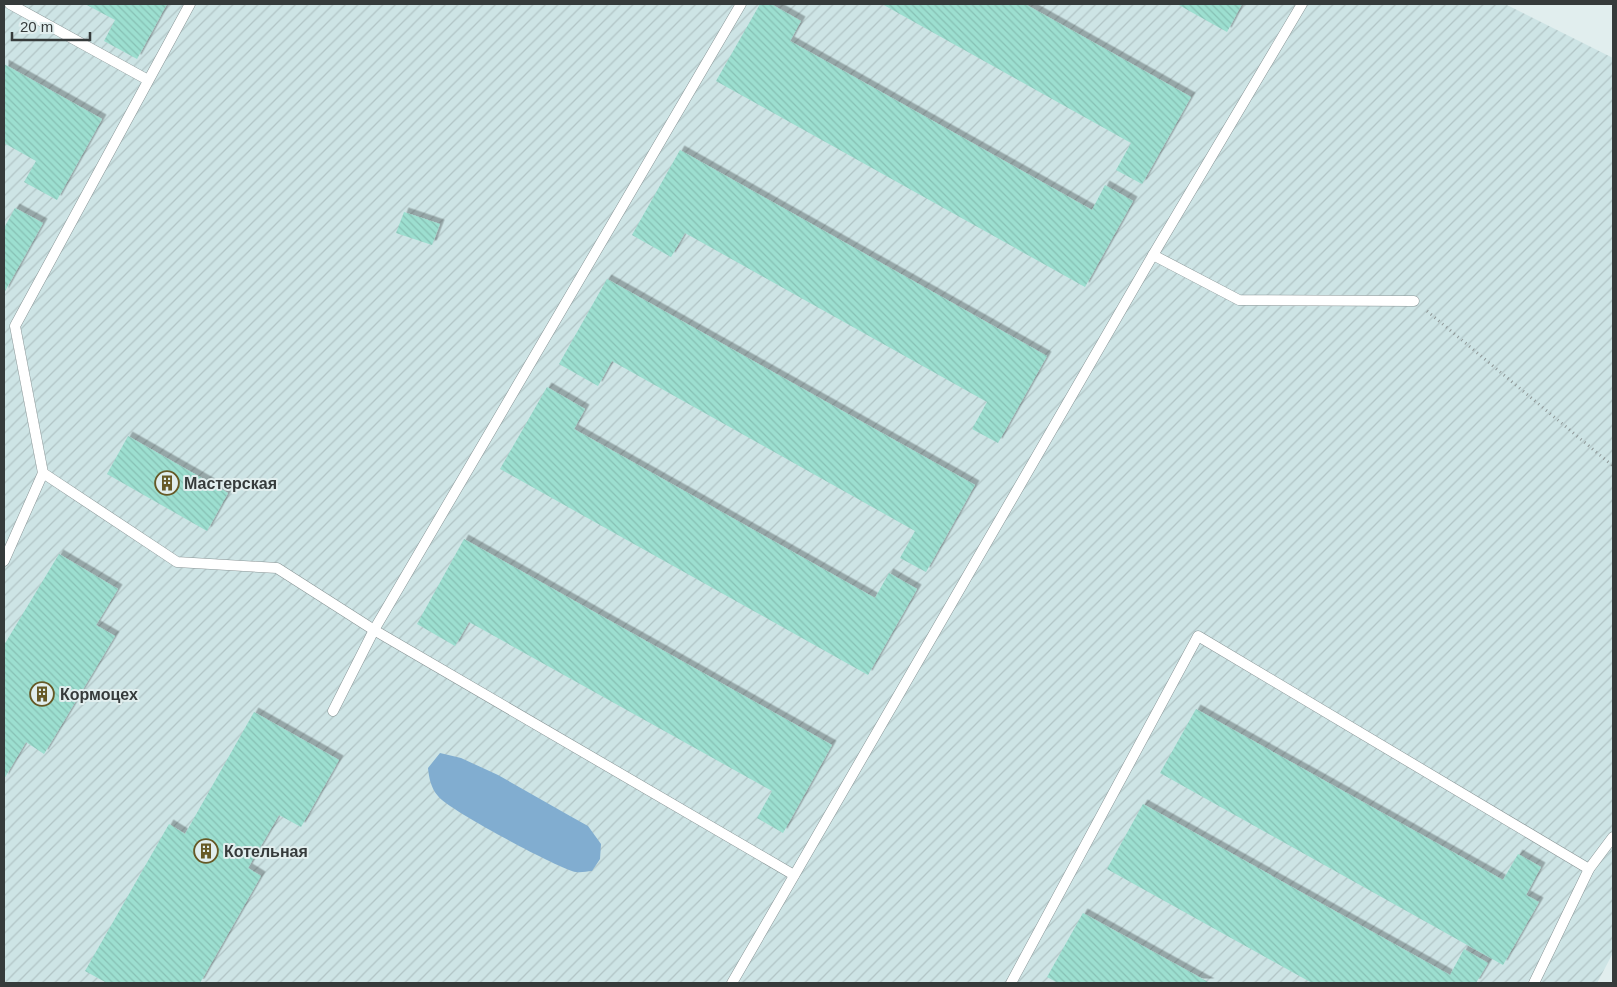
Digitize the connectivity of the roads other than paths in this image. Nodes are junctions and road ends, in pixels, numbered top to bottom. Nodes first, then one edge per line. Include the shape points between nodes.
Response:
1 (10, 4) edge
2 (190, 4) edge
3 (741, 4) edge
4 (1302, 4) edge
5 (148, 80) junction
6 (1154, 255) junction
7 (1414, 301) road end
8 (43, 473) junction
9 (5, 556) edge
10 (374, 630) junction
11 (333, 711) dead end
12 (1613, 836) edge
13 (1589, 869) junction
14 (794, 875) junction
15 (732, 983) edge
16 (1011, 983) edge
17 (1534, 983) edge

1 - 5 lane
2 - 5 lane
3 - 10 lane
4 - 6 lane
5 - 8 lane via 15,326
6 - 7 lane via 1239,300
6 - 14 lane
8 - 9 lane
8 - 10 lane via 177,562 277,568
10 - 11 lane
10 - 14 lane
12 - 13 lane
13 - 16 lane via 1198,636
13 - 17 lane
14 - 15 lane

